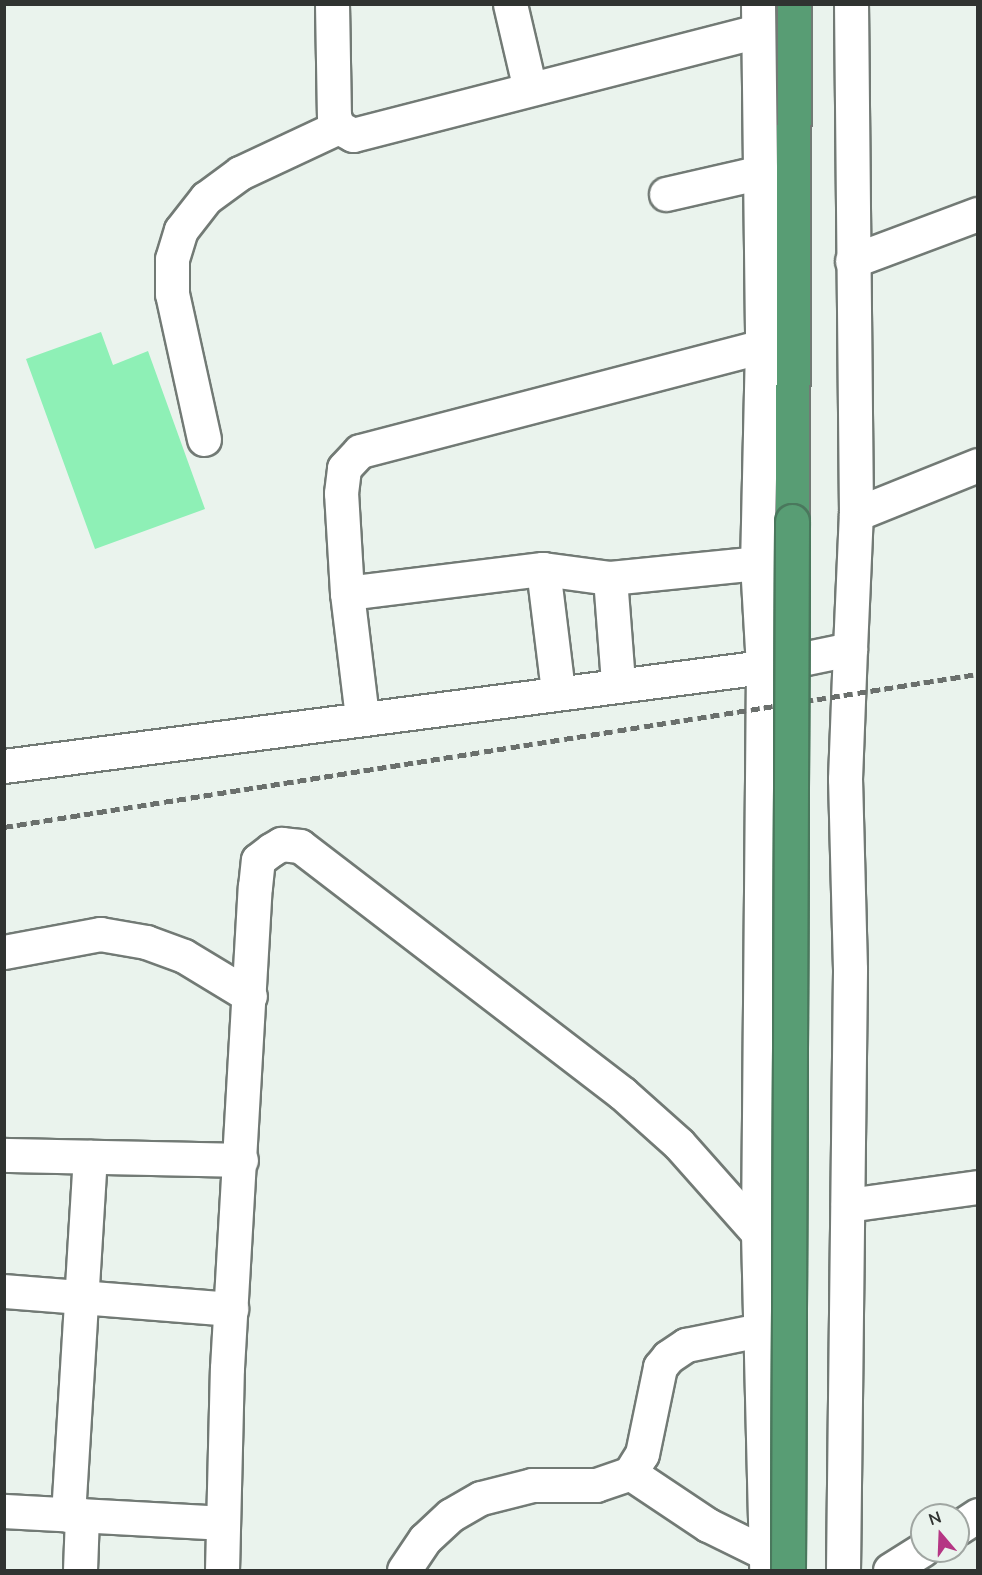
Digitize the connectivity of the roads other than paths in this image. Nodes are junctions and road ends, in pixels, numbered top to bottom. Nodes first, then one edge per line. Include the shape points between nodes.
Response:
1 (332, 4) edge
2 (510, 4) edge
3 (794, 4) edge
4 (851, 4) edge
5 (757, 18) edge
6 (530, 89) junction
7 (338, 127) junction
8 (762, 172) junction
9 (666, 194) dead end
10 (978, 214) edge
11 (852, 261) junction
12 (762, 346) junction
13 (204, 439) dead end
14 (978, 465) edge
15 (856, 514) junction
16 (757, 563) junction
17 (543, 569) junction
18 (610, 578) junction
19 (347, 593) junction
20 (850, 649) junction
21 (764, 666) junction
22 (618, 683) junction
23 (558, 691) junction
24 (362, 717) junction
25 (4, 766) edge
26 (4, 952) edge
27 (250, 996) junction
28 (4, 1155) edge
29 (90, 1157) junction
30 (242, 1160) junction
31 (978, 1187) edge
32 (848, 1205) junction
33 (759, 1233) junction
34 (4, 1291) edge
35 (82, 1298) junction
36 (231, 1309) junction
37 (760, 1330) junction
38 (630, 1473) junction
39 (4, 1511) edge
40 (75, 1515) junction
41 (223, 1523) junction
42 (910, 1558) edge
43 (773, 1565) edge
44 (80, 1570) edge
45 (222, 1570) edge
46 (404, 1570) edge
47 (843, 1570) edge
48 (890, 1570) edge

1 - 7 street via 334,116
2 - 6 street
3 - 43 highway, bridge
4 - 11 street
5 - 6 street
5 - 8 street
6 - 7 street via 353,135
7 - 13 street via 240,173 206,198 181,230 172,259 172,294
8 - 9 street
8 - 12 street
10 - 11 street
11 - 15 street
12 - 16 street
12 - 19 street via 360,451 344,468 341,493
14 - 15 street
15 - 20 street
16 - 18 street
16 - 21 street
17 - 18 street
17 - 19 street
17 - 23 street
18 - 22 street
19 - 24 street
20 - 21 street
20 - 32 street via 845,779 850,969
21 - 22 street
21 - 33 street
22 - 23 street
23 - 24 street
24 - 25 street
26 - 27 street via 100,934 135,940 184,956
27 - 30 street
27 - 33 street via 258,860 281,844 300,846 622,1093 679,1144
28 - 29 street
29 - 30 street
29 - 35 street
30 - 36 street
31 - 32 street
32 - 47 street
33 - 37 street
34 - 35 street
35 - 36 street
35 - 40 street
36 - 41 street
37 - 38 street via 686,1345 668,1358 660,1367 642,1454
37 - 43 street
38 - 43 street
38 - 46 street via 596,1485 532,1485 481,1498 451,1515 425,1539
39 - 40 street
40 - 41 street
40 - 44 street
41 - 45 street
42 - 48 street

